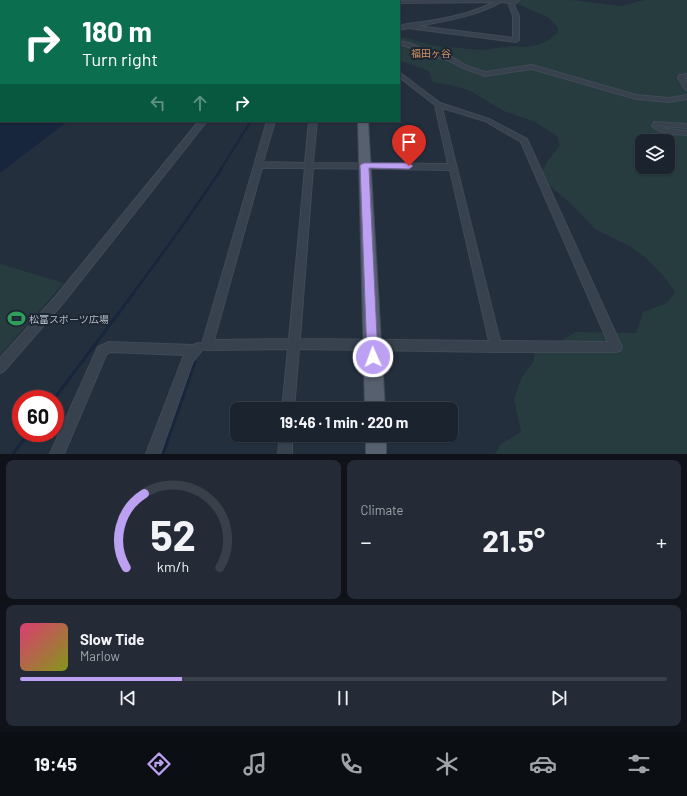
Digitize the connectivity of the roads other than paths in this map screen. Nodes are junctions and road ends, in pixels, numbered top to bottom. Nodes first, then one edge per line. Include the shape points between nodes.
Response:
1 (472, 0) edge
2 (500, 0) edge
3 (516, 1) edge
4 (400, 2) edge
5 (407, 26) junction
6 (400, 28) edge
7 (400, 43) edge
8 (400, 74) edge
9 (687, 76) edge
10 (687, 88) edge
11 (687, 98) edge
12 (438, 104) junction
13 (202, 122) edge
14 (271, 122) edge
15 (313, 122) edge
16 (363, 122) edge
17 (687, 126) edge
18 (687, 133) edge
19 (310, 164) junction
20 (259, 165) junction
21 (364, 165) junction
22 (454, 167) junction
23 (294, 344) junction
24 (372, 344) junction
25 (207, 345) junction
26 (496, 347) junction
27 (195, 350) junction
28 (0, 367) edge
29 (289, 402) edge
30 (375, 402) edge
31 (286, 442) edge
32 (376, 442) edge
33 (57, 454) edge
34 (153, 454) edge
35 (285, 454) edge
36 (376, 454) edge

1 - 2 street
1 - 4 street
2 - 3 street
2 - 5 street via 464,17
3 - 5 street via 512,5 516,16 516,40
5 - 6 street
7 - 11 street via 434,56 450,58 485,74 532,67 623,94 669,100
8 - 12 street
9 - 10 street via 680,78
12 - 22 street
12 - 26 street via 487,120 524,142 616,347
13 - 28 street via 65,293
14 - 20 street
15 - 19 street
16 - 21 main road
17 - 18 street via 662,123 656,126 665,131
19 - 20 street
19 - 21 street
19 - 23 street
20 - 25 street
21 - 22 street
21 - 24 main road
22 - 26 street
23 - 24 street
23 - 25 street
23 - 29 street
24 - 26 street
24 - 30 main road
25 - 27 street
27 - 33 street via 109,347 102,351
27 - 34 street via 188,358
31 - 35 street
32 - 36 main road

